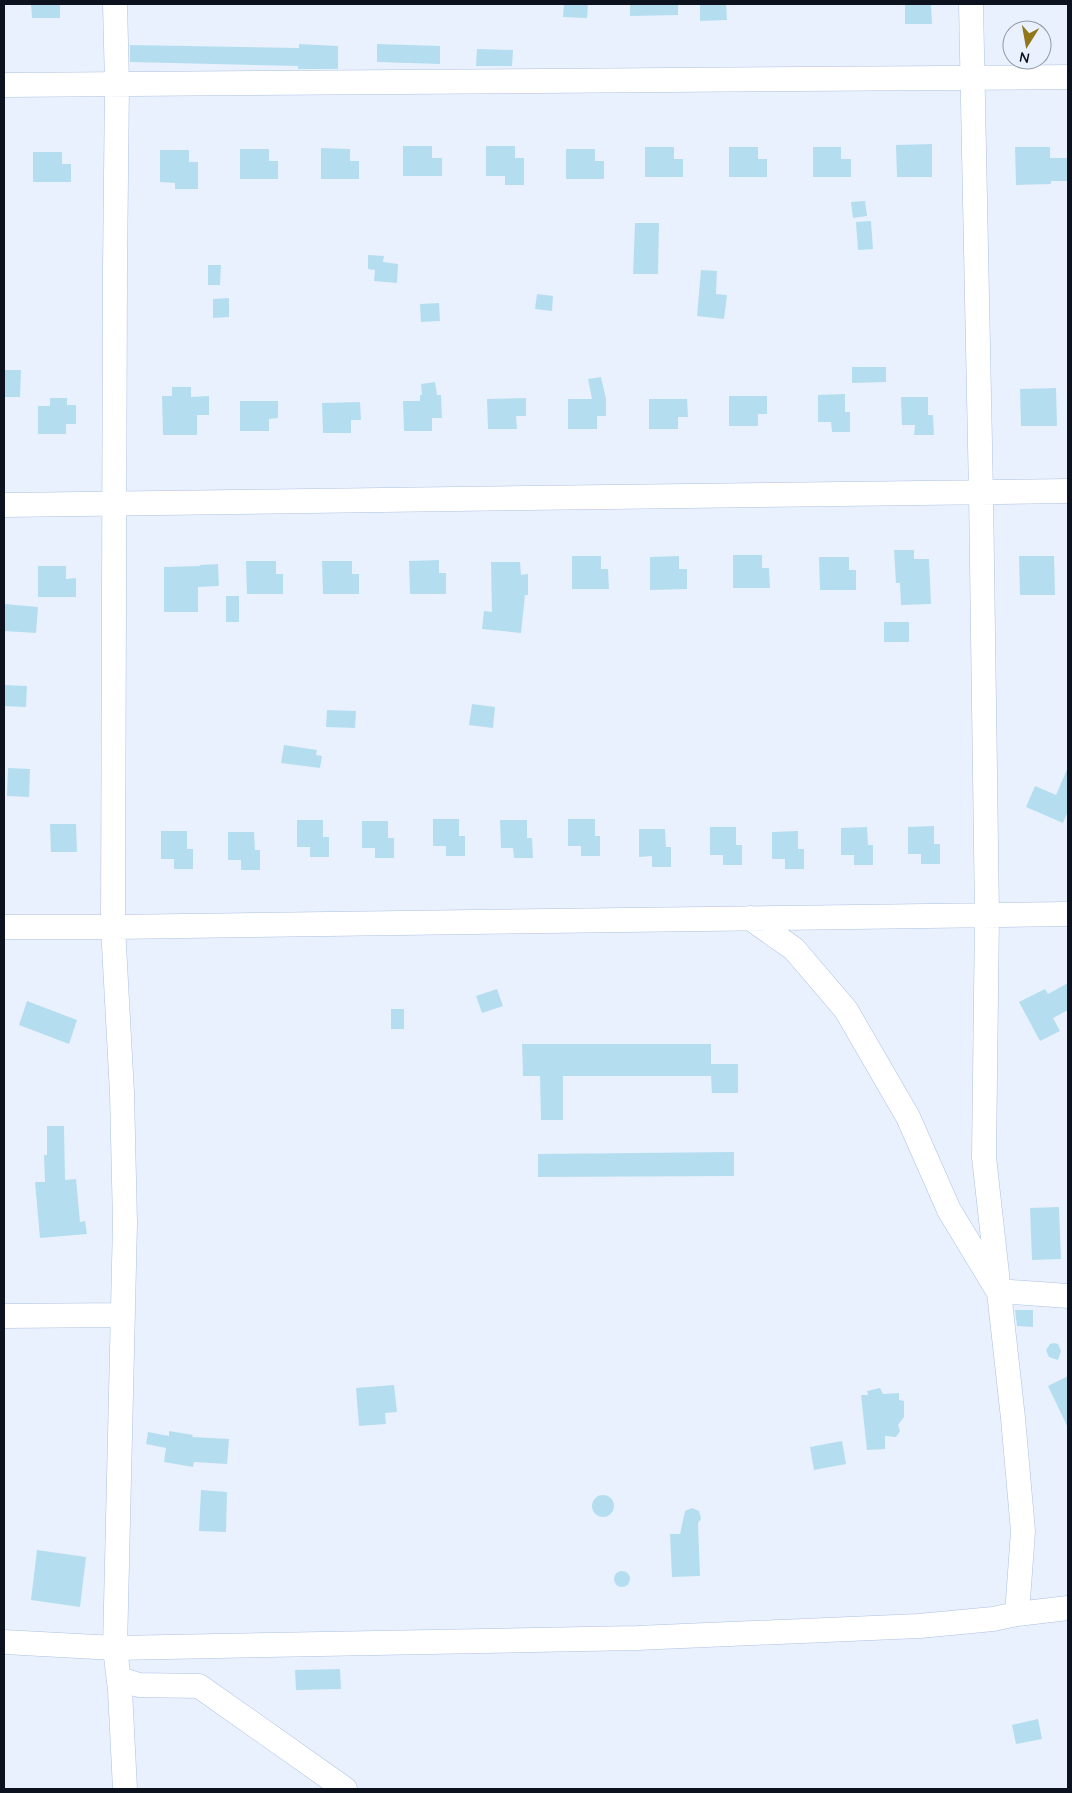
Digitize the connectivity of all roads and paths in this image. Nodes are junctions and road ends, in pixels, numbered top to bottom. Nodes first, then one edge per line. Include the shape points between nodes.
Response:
1 (115, 4) edge
2 (971, 4) edge
3 (1068, 77) edge
4 (972, 79) junction
5 (117, 84) junction
6 (4, 85) edge
7 (1068, 491) edge
8 (981, 493) junction
9 (115, 504) junction
10 (4, 506) edge
11 (1068, 914) edge
12 (987, 915) junction
13 (750, 918) junction
14 (4, 927) edge
15 (113, 927) junction
16 (998, 1291) junction
17 (1068, 1296) edge
18 (123, 1315) junction
19 (4, 1316) edge
20 (1068, 1608) edge
21 (1017, 1614) junction
22 (4, 1642) edge
23 (115, 1648) junction
24 (119, 1679) junction
25 (125, 1789) edge
26 (345, 1789) edge

1 - 5 street
2 - 4 street
3 - 4 street
4 - 5 street
4 - 8 street
5 - 6 street
5 - 9 street
7 - 8 street
8 - 9 street
8 - 12 street
9 - 10 street
9 - 15 street
11 - 12 street
12 - 13 street
12 - 16 street via 984,1157
13 - 15 street
13 - 16 street via 794,949 846,1010 908,1117 949,1210
14 - 15 street
15 - 18 street via 124,1148
16 - 17 street
16 - 21 street via 1023,1532
18 - 19 street
18 - 23 street
20 - 21 street
21 - 23 street via 919,1626 638,1638
22 - 23 street
23 - 24 street
24 - 25 street
24 - 26 street via 139,1685 199,1686

